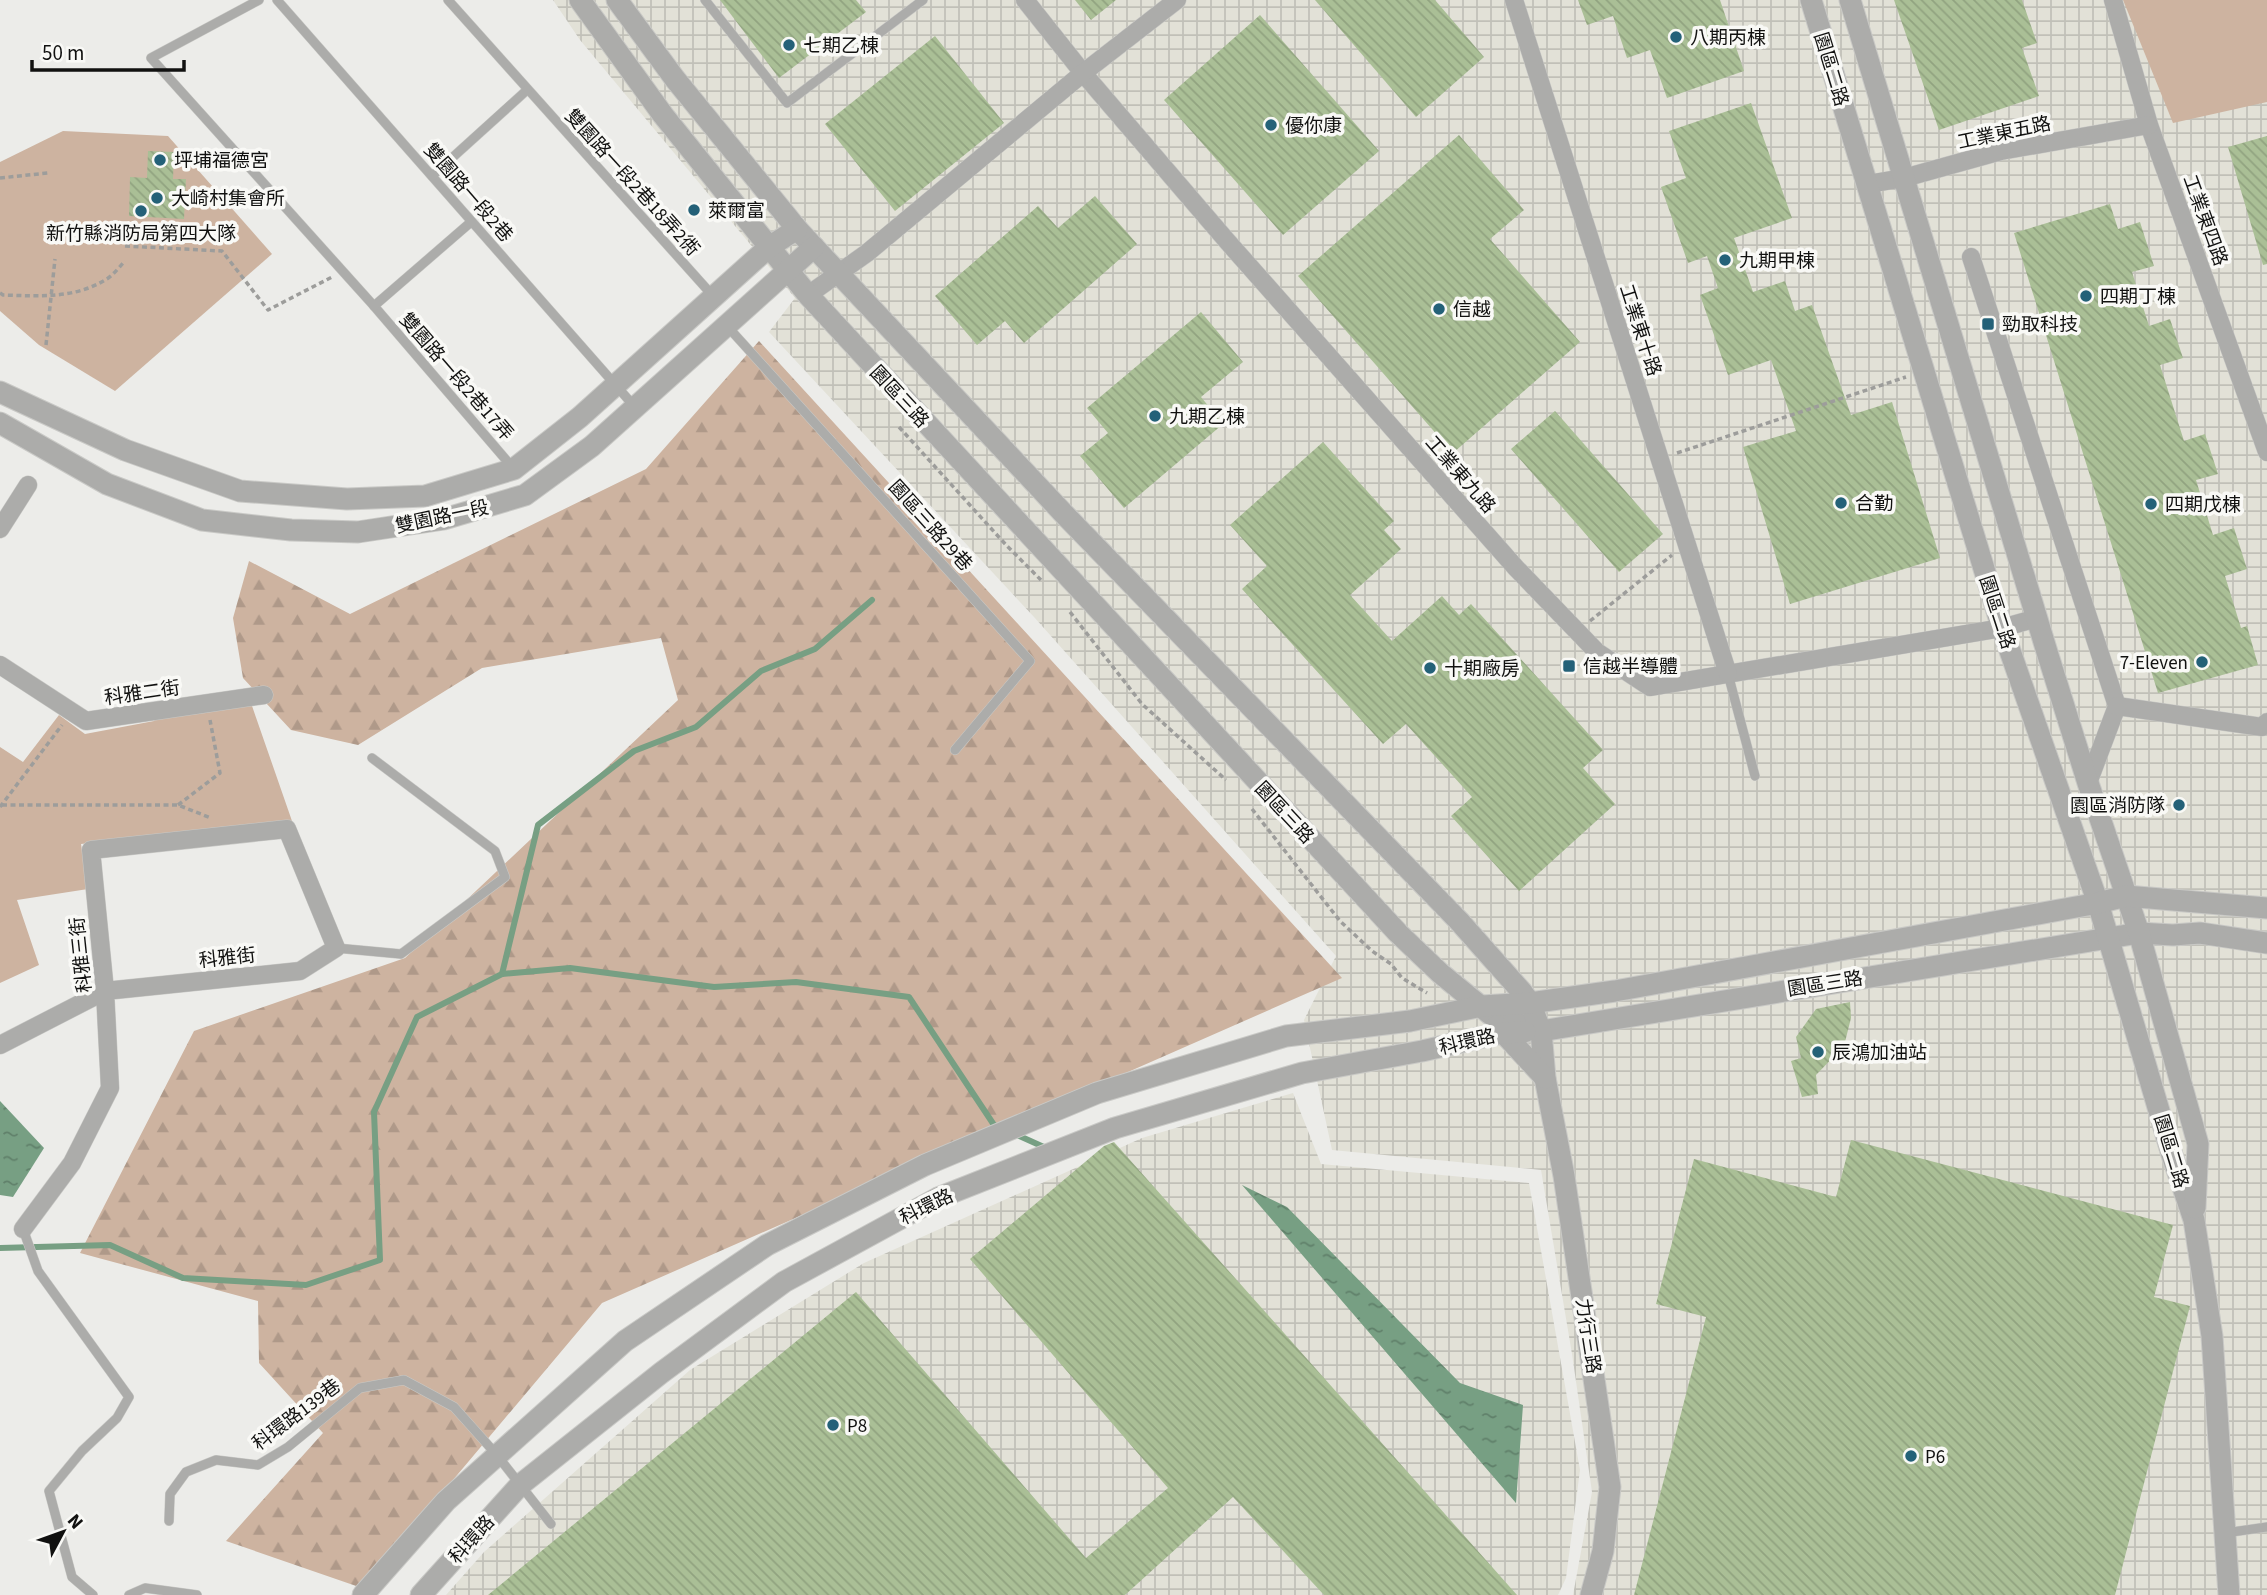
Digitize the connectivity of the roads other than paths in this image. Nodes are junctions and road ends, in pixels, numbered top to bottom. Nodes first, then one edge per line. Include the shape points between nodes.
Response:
1 (259, 0) edge
2 (277, 0) edge
3 (448, 0) edge
4 (580, 0) edge
5 (617, 0) edge
6 (705, 0) edge
7 (923, 0) edge
8 (1025, 0) edge
9 (1177, 0) edge
10 (1514, 0) edge
11 (1811, 0) edge
12 (1850, 0) edge
13 (2113, 0) edge
14 (1083, 74) junction
15 (527, 90) junction
16 (2150, 125) junction
17 (432, 176) junction
18 (1903, 178) junction
19 (1868, 184) junction
20 (471, 222) junction
21 (797, 229) junction
22 (769, 247) junction
23 (814, 247) junction
24 (1970, 257) dead end
25 (787, 270) junction
26 (840, 274) junction
27 (808, 295) junction
28 (713, 296) junction
29 (374, 306) junction
30 (727, 326) junction
31 (615, 384) junction
32 (0, 392) edge
33 (635, 408) junction
34 (0, 423) edge
35 (2267, 452) edge
36 (514, 469) junction
37 (28, 485) dead end
38 (0, 529) edge
39 (2037, 618) junction
40 (2002, 628) junction
41 (0, 665) edge
42 (1728, 674) junction
43 (264, 695) dead end
44 (2117, 706) junction
45 (2265, 727) edge
46 (955, 750) dead end
47 (372, 758) dead end
48 (1755, 776) dead end
49 (2088, 783) junction
50 (2126, 895) junction
51 (2098, 903) junction
52 (2267, 908) edge
53 (2139, 933) junction
54 (2108, 937) junction
55 (2267, 943) edge
56 (336, 948) junction
57 (1440, 973) junction
58 (105, 991) junction
59 (1530, 1003) junction
60 (1486, 1010) junction
61 (1420, 1020) junction
62 (1541, 1031) junction
63 (1502, 1033) junction
64 (0, 1045) edge
65 (1545, 1078) junction
66 (2194, 1220) junction
67 (23, 1229) joint
68 (496, 1454) junction
69 (520, 1485) junction
70 (169, 1521) dead end
71 (551, 1524) dead end
72 (2267, 1527) edge
73 (2224, 1534) junction
74 (93, 1595) edge
75 (129, 1595) edge
76 (197, 1595) edge
77 (363, 1595) edge
78 (421, 1595) edge
79 (1591, 1595) edge
80 (2230, 1595) edge

1 - 29 lane, 雙園路一段2巷17弄 via 150,58
2 - 17 lane, 雙園路一段2巷
3 - 15 lane, 雙園路一段2巷18弄2衖
4 - 22 street, 園區三路 via 663,116
5 - 21 street, 園區三路
6 - 7 lane via 787,103
8 - 14 street, 工業東九路
9 - 14 street
10 - 42 street, 工業東十路
11 - 19 street, 園區二路
12 - 18 street, 園區二路
13 - 16 street, 工業東四路
14 - 26 street
14 - 42 street, 工業東九路 via 1507,557 1597,652 1650,687
15 - 17 lane
15 - 28 lane, 雙園路一段2巷18弄2衖
16 - 18 street, 工業東五路 via 2001,151
16 - 35 street, 工業東四路
17 - 20 lane, 雙園路一段2巷
18 - 19 street, 工業東五路
18 - 39 street, 園區二路
19 - 40 street, 園區二路
20 - 29 lane, 雙園路一段2巷17弄
20 - 31 lane, 雙園路一段2巷
21 - 22 street, 雙園路一段
21 - 23 street, 園區三路
22 - 25 street, 園區三路
22 - 28 street, 雙園路一段
23 - 25 street, 雙園路一段
23 - 26 street, 園區三路
24 - 44 street
25 - 27 street, 園區三路
25 - 30 street, 雙園路一段
26 - 27 street
26 - 59 street, 園區三路 via 1064,514 1508,974
27 - 57 street, 園區三路 via 1388,923
28 - 31 street, 雙園路一段
29 - 36 lane, 雙園路一段2巷17弄
30 - 33 street, 雙園路一段
30 - 46 lane, 園區三路29巷 via 1030,661
31 - 33 lane, 雙園路一段2巷
31 - 36 street, 雙園路一段
32 - 36 street, 雙園路一段 via 125,450 240,491 347,499 425,496
33 - 34 street, 雙園路一段 via 525,495 444,519 358,532 202,520 107,484
37 - 38 street
39 - 40 street, 工業東九路
39 - 49 street, 園區二路
40 - 42 street, 工業東九路
40 - 51 street, 園區二路
41 - 43 street, 科雅二街 via 86,721
42 - 48 lane
44 - 45 street
44 - 49 street
47 - 56 lane via 495,851 505,877 401,954
49 - 50 street, 園區二路
50 - 51 street, 園區三路
50 - 52 street, 園區三路
50 - 53 street, 園區二路
51 - 54 street, 園區二路
51 - 59 street, 園區三路
53 - 54 street, 園區三路
53 - 55 street, 園區三路 via 2200,933
53 - 66 street, 園區二路 via 2198,1143
54 - 62 street, 園區三路
54 - 66 street, 園區二路
56 - 58 street, 科雅街 via 300,971
56 - 58 street, 科雅三街 via 287,829 91,849
57 - 60 street, 園區三路
57 - 61 street, 科環路 via 1447,995 1431,1015
58 - 64 street, 科雅街
58 - 67 street, 科雅三街 via 110,1088 72,1163
59 - 60 street, 科環路
59 - 62 street, 力行三路
60 - 61 street, 科環路
60 - 62 street, 園區三路
60 - 63 street
61 - 68 street, 科環路 via 1286,1036 1097,1093 925,1166 767,1245 625,1341
62 - 63 street, 科環路
62 - 65 street, 力行三路
63 - 65 street
63 - 69 street, 科環路 via 1302,1073 1115,1128 938,1198 784,1282
65 - 79 street, 力行三路 via 1610,1487 1603,1551
66 - 73 street, 園區二路 via 2211,1336
67 - 74 lane via 38,1271 129,1396 117,1418 48,1490 72,1577
68 - 69 lane, 科環路139巷
68 - 70 lane, 科環路139巷 via 454,1406 404,1380 360,1388 288,1447 258,1465 216,1460 186,1472 170,1493
68 - 77 street, 科環路 via 446,1501
69 - 71 lane, 科環路139巷
69 - 78 street, 科環路
72 - 73 lane
73 - 80 street, 園區二路
75 - 76 lane via 145,1588

